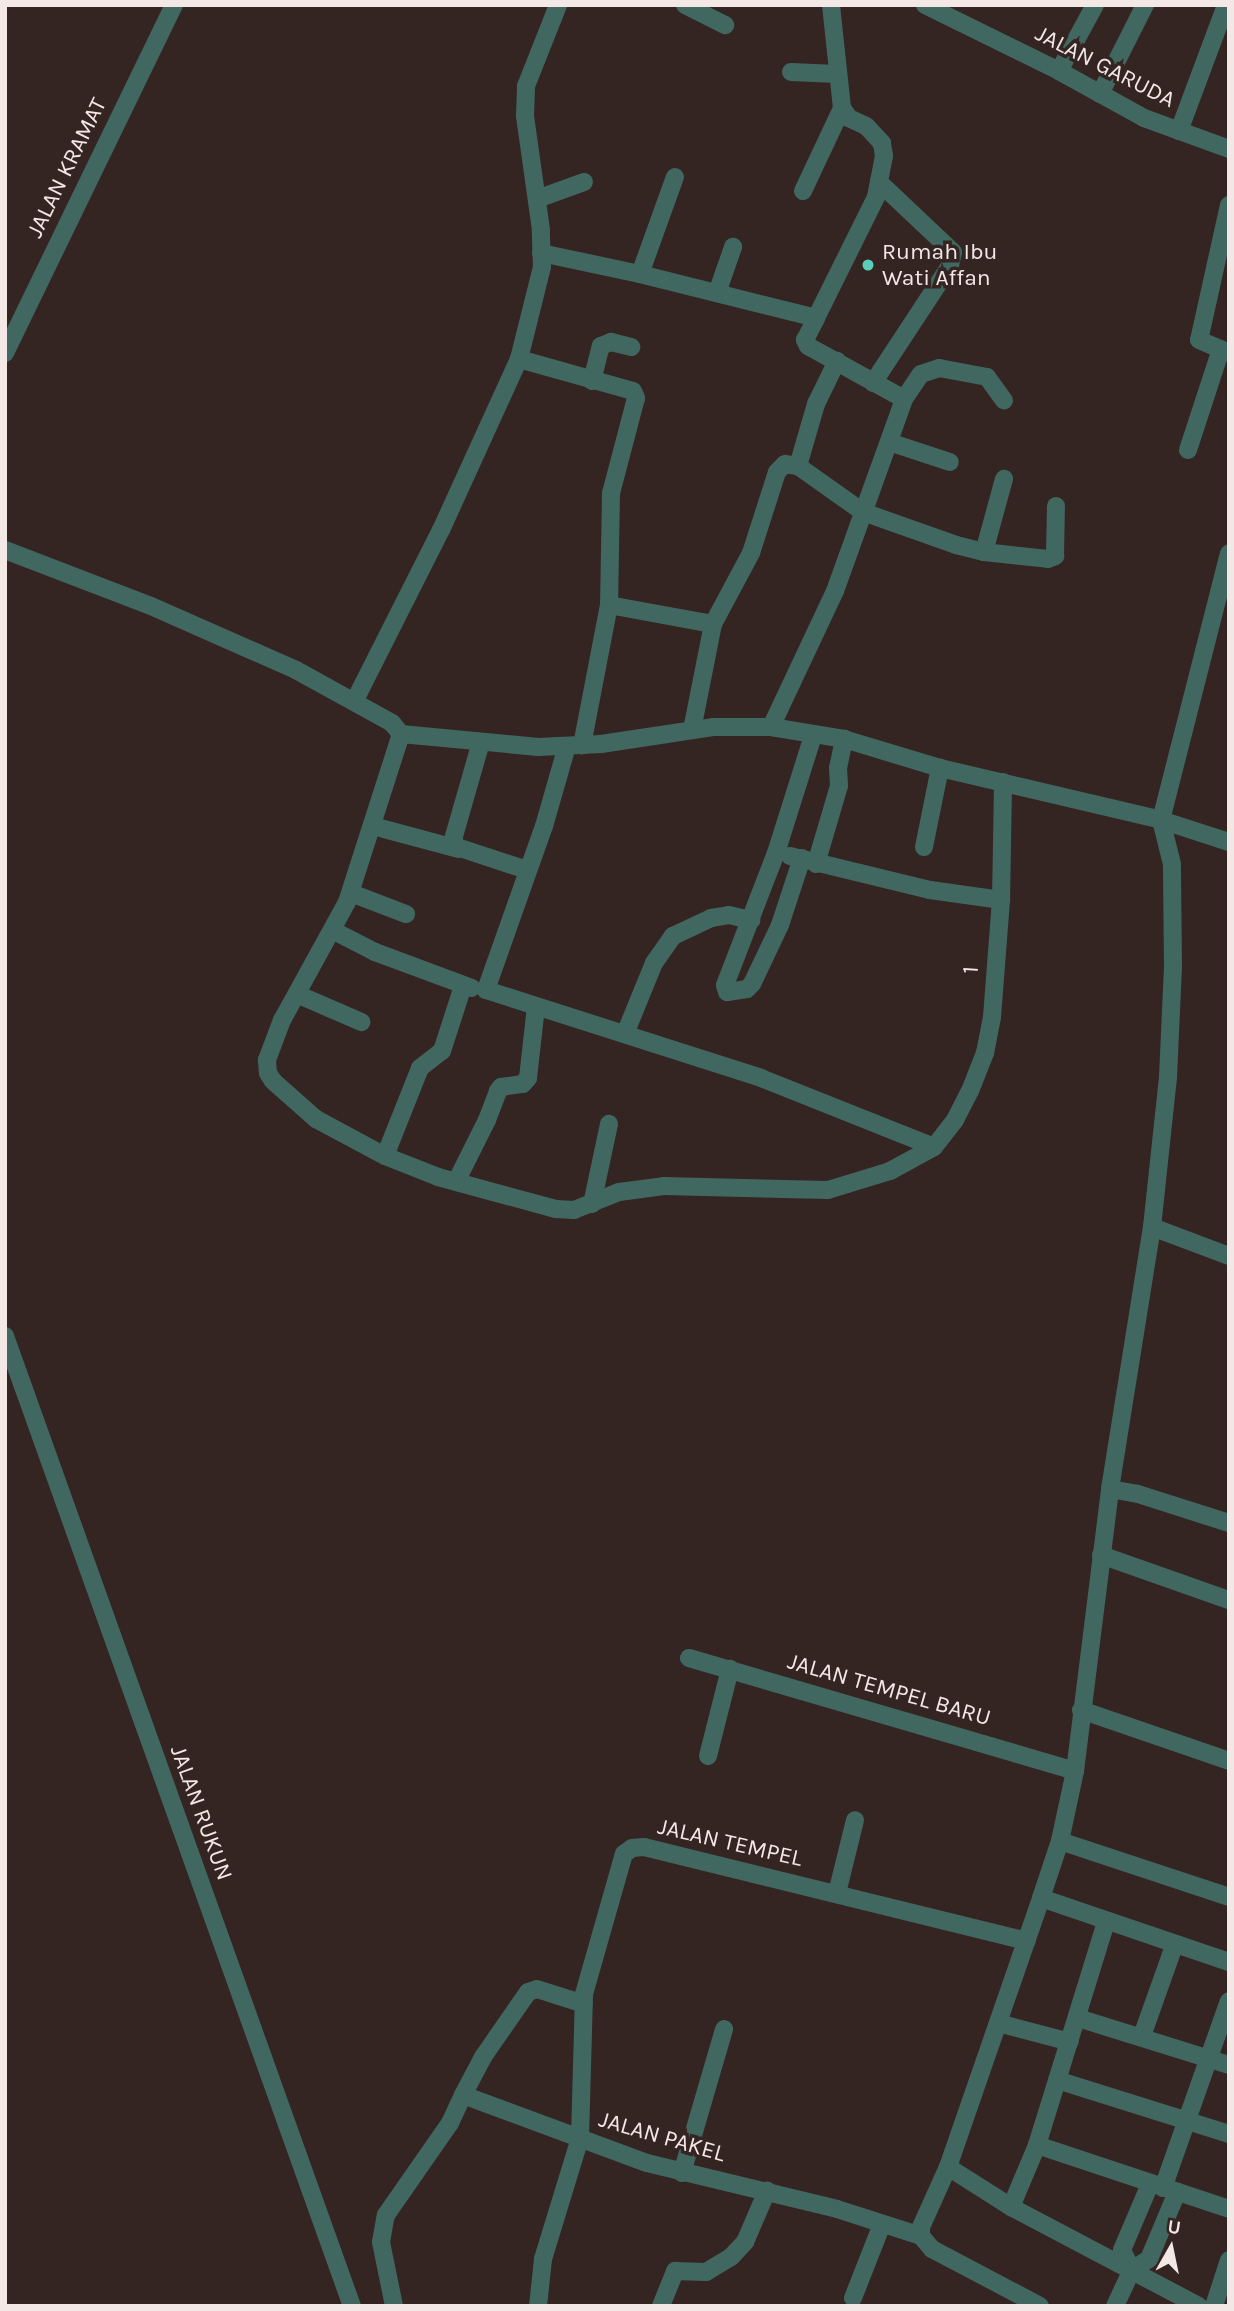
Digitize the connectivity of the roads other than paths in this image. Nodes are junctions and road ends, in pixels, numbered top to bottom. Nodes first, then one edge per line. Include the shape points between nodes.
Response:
1 (174, 5) edge
2 (558, 5) edge
3 (685, 5) edge
4 (831, 5) edge
5 (925, 5) edge
6 (1096, 5) edge
7 (1145, 5) edge
8 (1226, 5) edge
9 (725, 25) dead end
10 (1059, 71) junction
11 (791, 72) dead end
12 (837, 74) junction
13 (1100, 94) junction
14 (842, 108) junction
15 (1179, 131) junction
16 (1229, 149) edge
17 (675, 177) dead end
18 (584, 182) dead end
19 (879, 182) junction
20 (803, 191) dead end
21 (537, 199) junction
22 (1229, 205) edge
23 (733, 247) dead end
24 (541, 253) junction
25 (1223, 258) edge
26 (640, 274) junction
27 (718, 293) junction
28 (816, 318) junction
29 (631, 347) dead end
30 (1225, 351) edge
31 (5, 353) edge
32 (519, 359) junction
33 (837, 361) junction
34 (592, 381) junction
35 (873, 383) junction
36 (904, 399) junction
37 (1004, 400) dead end
38 (889, 442) junction
39 (1188, 450) dead end
40 (950, 462) dead end
41 (798, 466) junction
42 (1004, 479) dead end
43 (1056, 506) dead end
44 (863, 512) junction
45 (5, 550) edge
46 (984, 552) junction
47 (1229, 554) edge
48 (609, 605) junction
49 (713, 624) junction
50 (355, 700) junction
51 (771, 727) junction
52 (692, 730) junction
53 (401, 734) junction
54 (813, 736) junction
55 (844, 739) junction
56 (481, 742) junction
57 (575, 746) junction
58 (940, 768) junction
59 (1003, 782) junction
60 (1161, 820) junction
61 (373, 826) junction
62 (1229, 842) edge
63 (924, 847) dead end
64 (458, 849) junction
65 (776, 853) junction
66 (809, 861) junction
67 (527, 870) junction
68 (351, 893) junction
69 (1001, 900) junction
70 (405, 914) dead end
71 (751, 920) junction
72 (334, 931) junction
73 (463, 986) junction
74 (485, 990) junction
75 (299, 995) junction
76 (536, 1007) junction
77 (362, 1022) dead end
78 (625, 1034) junction
79 (609, 1124) dead end
80 (934, 1147) junction
81 (385, 1156) junction
82 (457, 1180) junction
83 (592, 1204) junction
84 (1152, 1227) junction
85 (1229, 1256) edge
86 (5, 1336) edge
87 (1110, 1489) junction
88 (1229, 1523) edge
89 (1101, 1555) junction
90 (1229, 1600) edge
91 (689, 1658) dead end
92 (730, 1669) junction
93 (1081, 1710) junction
94 (708, 1756) dead end
95 (1229, 1761) edge
96 (1075, 1771) junction
97 (855, 1820) dead end
98 (1060, 1841) junction
99 (837, 1893) junction
100 (1229, 1896) edge
101 (1041, 1898) junction
102 (1106, 1922) junction
103 (1027, 1941) junction
104 (1174, 1946) junction
105 (1229, 1962) edge
106 (1229, 2001) edge
107 (584, 2004) junction
108 (1078, 2018) junction
109 (998, 2023) junction
110 (724, 2029) dead end
111 (1142, 2036) junction
112 (1070, 2042) junction
113 (1206, 2058) junction
114 (1229, 2065) edge
115 (1057, 2080) junction
116 (463, 2095) junction
117 (1188, 2120) junction
118 (1229, 2134) edge
119 (580, 2138) junction
120 (1037, 2145) junction
121 (948, 2167) junction
122 (681, 2172) junction
123 (1163, 2188) junction
124 (769, 2192) junction
125 (1011, 2207) junction
126 (1229, 2209) edge
127 (882, 2224) junction
128 (922, 2236) junction
129 (1229, 2260) edge
130 (1132, 2270) junction
131 (853, 2298) dead end
132 (352, 2306) edge
133 (394, 2306) edge
134 (538, 2306) edge
135 (661, 2306) edge
136 (1040, 2306) edge
137 (1115, 2306) edge
138 (1199, 2306) edge
139 (1214, 2306) edge

1 - 31 street, JALAN KRAMAT
2 - 21 street via 526,86 525,116
3 - 9 street
4 - 12 street
5 - 10 street, JALAN GARUDA
6 - 10 street
7 - 13 street
8 - 15 street
10 - 13 street, JALAN GARUDA
11 - 12 street
12 - 14 street
13 - 15 street, JALAN GARUDA
14 - 19 street via 883,144
14 - 20 street
15 - 16 street, JALAN GARUDA
17 - 26 street
18 - 21 street
19 - 28 street via 876,197
19 - 35 street via 953,252 950,266
21 - 24 street
22 - 25 street
23 - 27 street
24 - 26 street
24 - 32 street via 542,267
25 - 30 street via 1199,340
26 - 27 street
27 - 28 street
28 - 33 street via 805,340
29 - 34 street via 605,343
30 - 39 street
32 - 34 street
32 - 50 street via 441,530
33 - 35 street
33 - 41 street via 816,404
34 - 48 street via 633,391 636,398 611,493
35 - 36 street
36 - 37 street via 921,374 939,368 987,377
36 - 38 street
38 - 40 street
38 - 44 street
41 - 44 street
41 - 49 street via 785,464 777,472 751,553
42 - 46 street
43 - 46 street via 1055,556
44 - 46 street
44 - 51 street via 835,591
45 - 50 street via 151,606
47 - 60 street
48 - 49 street
48 - 57 street
49 - 52 street
50 - 53 street
51 - 52 street
51 - 54 street
52 - 57 street
53 - 56 street
53 - 61 street
54 - 55 street
54 - 65 street
55 - 58 street
55 - 66 street via 839,786
56 - 57 street
56 - 64 street via 454,836
57 - 67 street
58 - 59 street
58 - 63 street
59 - 60 street
59 - 69 street, 1
60 - 62 street
60 - 84 street via 1172,864 1173,967 1168,1077
61 - 64 street
61 - 68 street
64 - 67 street
65 - 66 street
65 - 71 street
66 - 69 street via 930,890
66 - 71 street via 752,984 727,992 725,985
67 - 74 street
68 - 70 street
68 - 72 street
69 - 80 street, 1 via 985,1053 955,1120
71 - 78 street via 729,915 711,918 673,936 654,963
72 - 73 street
72 - 75 street
73 - 74 street
73 - 81 street via 442,1051 420,1068
74 - 76 street
75 - 77 street
75 - 81 street via 269,1051 272,1081 316,1119
76 - 78 street
76 - 82 street via 528,1078 523,1084 498,1091
78 - 80 street via 761,1078
79 - 83 street
80 - 83 street via 890,1171 828,1190 664,1186 619,1192
81 - 82 street
82 - 83 street via 556,1209
84 - 85 street
84 - 87 street
86 - 132 street, JALAN RUKUN
87 - 88 street
87 - 89 street
89 - 90 street
89 - 93 street
91 - 92 street, JALAN TEMPEL BARU
92 - 94 street
92 - 96 street, JALAN TEMPEL BARU
93 - 95 street
93 - 96 street
96 - 98 street
97 - 99 street
98 - 100 street
98 - 101 street
99 - 103 street, JALAN TEMPEL
99 - 107 street, JALAN TEMPEL via 645,1847 632,1848 618,1867
101 - 102 street
101 - 103 street
102 - 104 street
102 - 108 street
103 - 109 street
104 - 105 street
104 - 111 street
106 - 113 street
107 - 116 street via 537,1989 528,1992
107 - 119 street, JALAN TEMPEL
108 - 111 street
108 - 112 street
109 - 112 street
109 - 121 street
110 - 122 street
111 - 113 street
112 - 115 street
113 - 114 street
113 - 117 street
115 - 117 street
115 - 120 street
116 - 119 street, JALAN PAKEL
116 - 133 street via 450,2123 386,2215 381,2242
117 - 118 street
117 - 123 street
119 - 122 street, JALAN PAKEL
119 - 134 street, JALAN TEMPEL via 543,2259
120 - 123 street
120 - 125 street
121 - 125 street
121 - 128 street via 920,2227
122 - 124 street, JALAN PAKEL
123 - 126 street
123 - 130 street via 1149,2259
123 - 130 street via 1122,2250
124 - 127 street, JALAN PAKEL
124 - 135 street via 745,2242 731,2258 706,2272 676,2271
125 - 130 street
127 - 128 street, JALAN PAKEL
127 - 131 street
128 - 136 street via 932,2249
129 - 139 street
130 - 137 street
130 - 138 street

